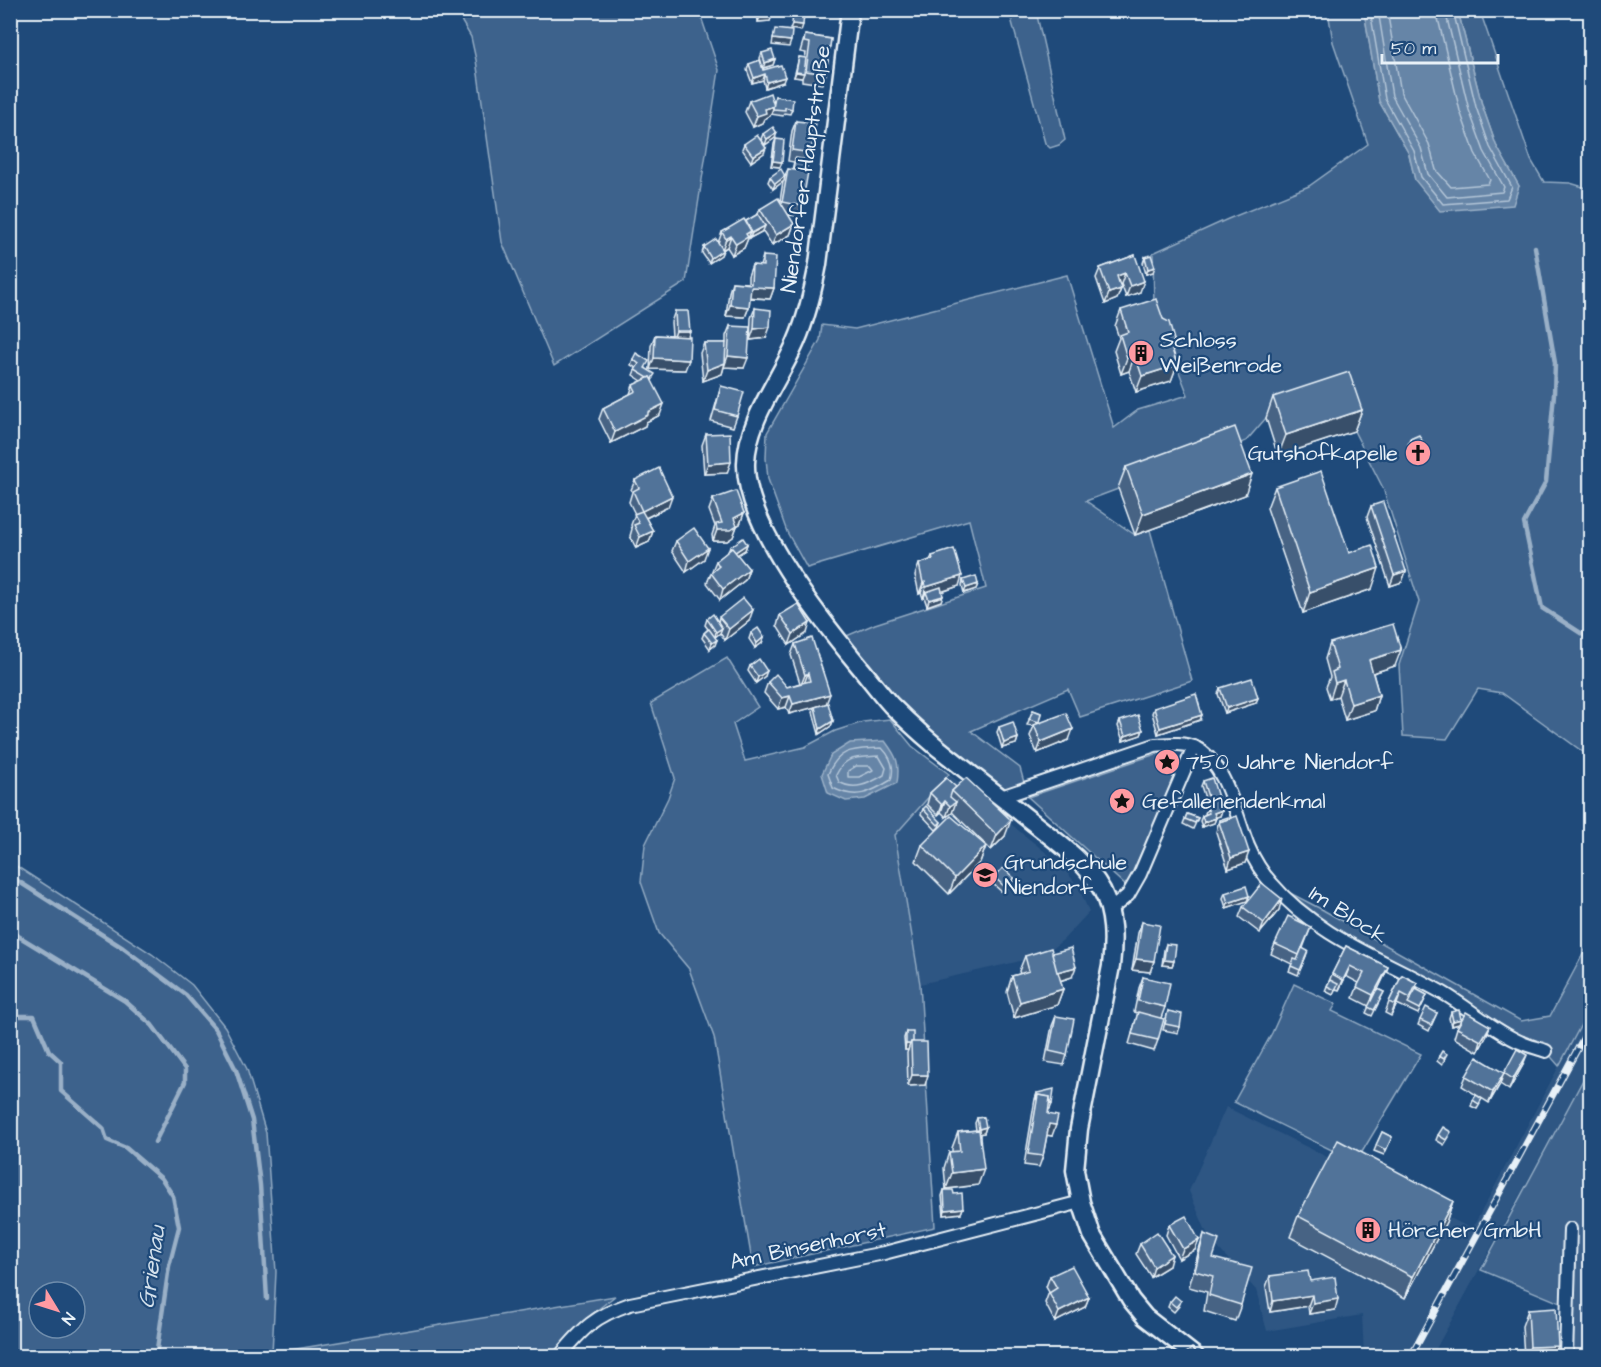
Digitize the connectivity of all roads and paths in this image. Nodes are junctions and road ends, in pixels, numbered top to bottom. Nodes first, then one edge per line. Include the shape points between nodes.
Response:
1 (850, 10) edge
2 (1194, 747) junction
3 (1001, 797) junction
4 (1110, 910) junction
5 (1546, 1051) dead end
6 (1081, 1202) junction
7 (1570, 1229) dead end
8 (560, 1356) edge
9 (1195, 1356) edge
10 (1566, 1356) edge

1 - 3 main road, Niendorfer Hauptstraße via 812,297 796,343 749,440 747,483 782,562 837,640 891,704 950,758
2 - 3 street via 1177,743 1155,745
2 - 4 street via 1140,874 1128,895
2 - 5 street, Im Block via 1206,755 1224,780 1257,865 1291,902 1345,943 1444,994 1519,1042
3 - 4 main road, Niendorfer Hauptstraße via 1087,868
4 - 6 main road, Niendorfer Hauptstraße via 1114,938 1111,966 1075,1170
6 - 8 street, Am Binsenhorst via 884,1253 630,1304 592,1321
6 - 9 main road, Niendorfer Hauptstraße via 1092,1235 1131,1300 1145,1317
7 - 10 street

